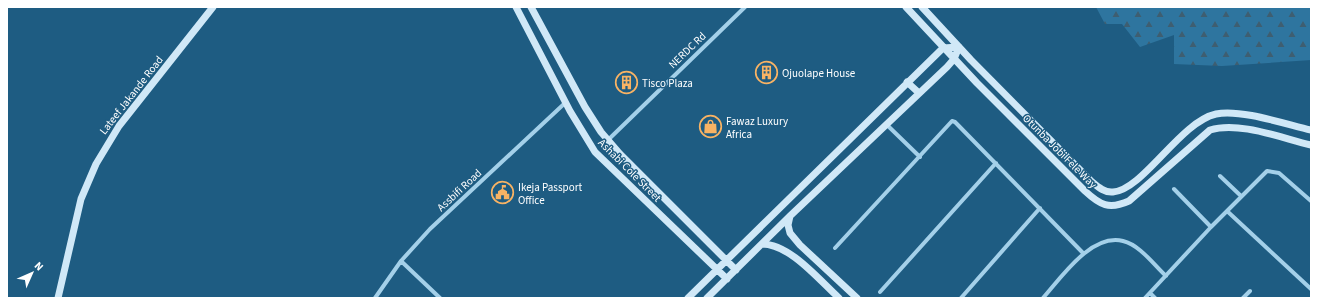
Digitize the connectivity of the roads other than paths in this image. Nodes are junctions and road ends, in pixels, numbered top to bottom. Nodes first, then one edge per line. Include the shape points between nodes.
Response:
1 (213, 7) edge
2 (516, 7) edge
3 (531, 7) edge
4 (744, 7) edge
5 (906, 7) edge
6 (922, 7) edge
7 (959, 47) junction
8 (943, 48) junction
9 (954, 59) junction
10 (907, 82) junction
11 (919, 93) junction
12 (565, 103) junction
13 (886, 124) junction
14 (1311, 130) edge
15 (608, 140) junction
16 (1311, 145) edge
17 (1170, 148) junction
18 (920, 157) junction
19 (1178, 157) junction
20 (996, 163) junction
21 (1220, 176) dead end
22 (1174, 189) dead end
23 (1241, 196) junction
24 (1311, 201) edge
25 (1040, 208) junction
26 (1227, 211) junction
27 (790, 216) junction
28 (1211, 226) junction
29 (694, 228) junction
30 (683, 238) junction
31 (762, 244) junction
32 (835, 248) dead end
33 (1083, 253) junction
34 (726, 260) junction
35 (401, 261) junction
36 (716, 270) junction
37 (736, 270) junction
38 (1166, 276) junction
39 (727, 279) junction
40 (1311, 289) edge
41 (1250, 291) dead end
42 (880, 292) dead end
43 (1150, 293) junction
44 (58, 298) edge
45 (375, 298) edge
46 (440, 298) edge
47 (688, 298) edge
48 (708, 298) edge
49 (839, 298) edge
50 (857, 298) edge
51 (961, 298) edge
52 (1043, 298) edge
53 (1145, 298) edge
54 (1155, 298) edge
55 (1243, 298) edge

1 - 44 street, Lateef Jakande Road via 120,126 96,164 81,198
2 - 12 street, Ashabi Cole Street
3 - 15 street, Ashabi Cole Street via 585,107
4 - 15 street, NERDC Rd
5 - 8 street, Otunba Jobi Fele Way
6 - 7 street, Otunba Jobi Fele Way
7 - 8 street
7 - 9 street
7 - 17 street, Otunba Jobi Fele Way via 1102,190 1112,193 1122,191
8 - 9 street, Otunba Jobi Fele Way
8 - 10 street
9 - 11 street
9 - 19 street, Otunba Jobi Fele Way via 1094,200 1107,206 1117,206 1129,201
10 - 11 street
10 - 34 street
11 - 13 street
12 - 30 street, Ashabi Cole Street via 595,152
12 - 35 street, Assbifi Road via 430,229
13 - 18 street
13 - 27 street
14 - 17 street, Otunba Jobi Fele Way via 1234,112 1215,114 1202,119
15 - 29 street, Ashabi Cole Street
16 - 19 street, Otunba Jobi Fele Way via 1236,127 1221,126 1210,130
17 - 19 street
18 - 20 street via 952,121
18 - 32 street
20 - 25 street
20 - 42 street
21 - 23 street
22 - 28 street
23 - 24 street via 1262,174 1274,171
23 - 26 street
25 - 33 street
25 - 51 street
26 - 28 street
26 - 40 street
27 - 31 street
27 - 50 street via 790,233
28 - 38 street
29 - 30 street
29 - 34 street, Ashabi Cole Street
30 - 36 street, Ashabi Cole Street
31 - 37 street
31 - 49 street via 772,244 789,252
33 - 38 street via 1110,241 1123,241 1136,247
33 - 52 street
34 - 36 street
34 - 37 street, Ashabi Cole Street
35 - 45 street, Assbifi Road
35 - 46 street
36 - 39 street, Ashabi Cole Street
36 - 47 street
37 - 39 street
38 - 43 street
39 - 48 street
41 - 55 street
43 - 53 street
43 - 54 street

